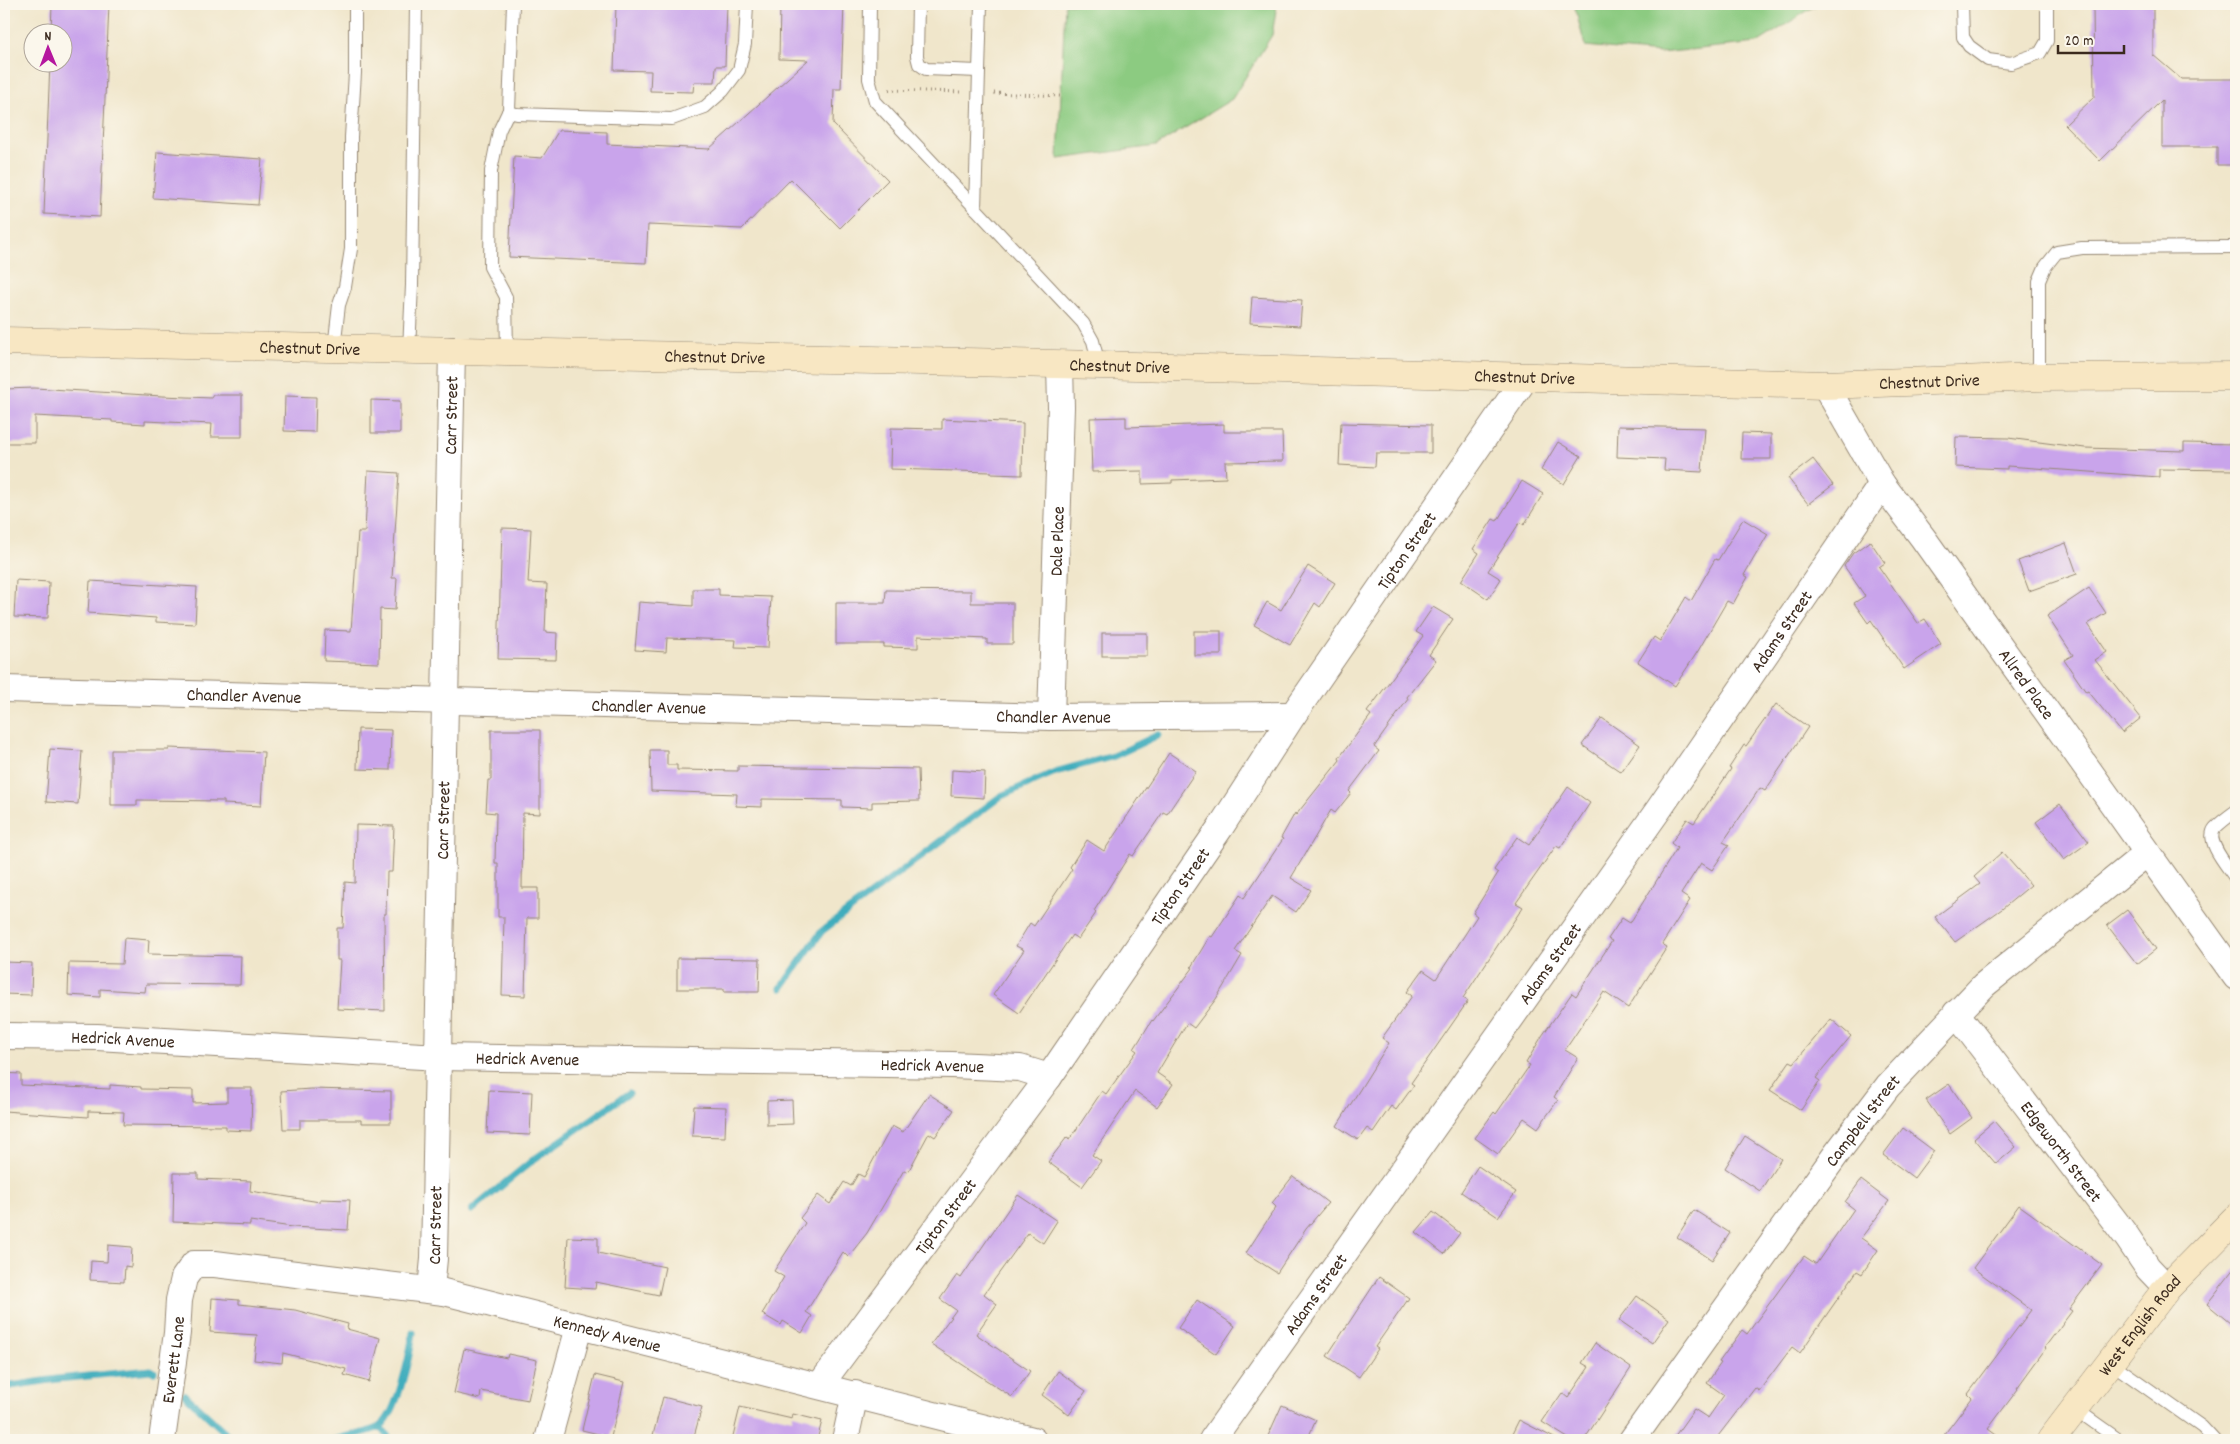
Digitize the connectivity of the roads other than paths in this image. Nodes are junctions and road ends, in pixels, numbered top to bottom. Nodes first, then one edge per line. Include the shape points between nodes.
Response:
1 (355, 4) edge
2 (416, 4) edge
3 (513, 4) edge
4 (747, 4) edge
5 (870, 4) edge
6 (918, 4) edge
7 (981, 4) edge
8 (1962, 4) edge
9 (2047, 4) edge
10 (980, 71) junction
11 (508, 112) junction
12 (975, 208) junction
13 (2236, 247) edge
14 (4, 341) edge
15 (334, 348) junction
16 (409, 350) junction
17 (452, 350) junction
18 (507, 352) junction
19 (1060, 365) junction
20 (1099, 365) junction
21 (2236, 376) edge
22 (1526, 377) junction
23 (2039, 377) junction
24 (1825, 385) junction
25 (1882, 484) junction
26 (4, 690) edge
27 (444, 701) junction
28 (1293, 715) junction
29 (1051, 717) junction
30 (2236, 811) edge
31 (2147, 853) junction
32 (2236, 880) edge
33 (2233, 966) edge
34 (1956, 1013) junction
35 (4, 1036) edge
36 (439, 1057) junction
37 (1049, 1076) junction
38 (2232, 1231) edge
39 (184, 1278) joint
40 (2167, 1288) junction
41 (431, 1289) junction
42 (579, 1327) junction
43 (2110, 1362) junction
44 (820, 1385) junction
45 (856, 1394) junction
46 (2074, 1408) junction
47 (162, 1440) edge
48 (548, 1440) edge
49 (846, 1440) edge
50 (1033, 1440) edge
51 (1212, 1440) edge
52 (1632, 1440) edge
53 (2050, 1440) edge
54 (2119, 1440) edge
55 (2214, 1440) edge

1 - 15 lane via 351,249
2 - 16 lane
3 - 11 lane
4 - 11 lane via 745,44 739,70 705,107 672,118
5 - 12 lane via 869,79 875,101
6 - 10 lane via 916,56 919,64 926,69
7 - 10 lane
8 - 9 lane via 1963,37 1969,46 1988,60 2011,63 2040,53 2047,41
10 - 12 lane
11 - 18 lane via 499,131 491,171 490,257 493,274 506,297
12 - 20 lane via 1083,323 1093,341
13 - 23 lane via 2082,248 2057,252 2039,282
14 - 15 street, Chestnut Drive
15 - 16 street, Chestnut Drive
16 - 17 street, Chestnut Drive
17 - 18 street, Chestnut Drive
17 - 27 street, Carr Street
18 - 19 street, Chestnut Drive
19 - 20 street, Chestnut Drive
19 - 29 street, Dale Place
20 - 22 street, Chestnut Drive
21 - 23 street, Chestnut Drive
22 - 24 street, Chestnut Drive
22 - 28 street, Tipton Street
23 - 24 street, Chestnut Drive
24 - 25 street, Allred Place
25 - 31 street, Allred Place via 1924,538
25 - 51 street, Adams Street via 1653,817
26 - 27 street, Chandler Avenue
27 - 29 street, Chandler Avenue
27 - 36 street, Carr Street
28 - 29 street, Chandler Avenue
28 - 37 street, Tipton Street via 1222,825
30 - 32 lane via 2214,830 2211,839
31 - 33 street, Allred Place
31 - 34 street, Campbell Street via 1984,984
34 - 40 street, Edgeworth Street via 2148,1268
34 - 52 street, Campbell Street via 1888,1086 1837,1153
35 - 36 street, Hedrick Avenue via 96,1037
36 - 37 street, Hedrick Avenue via 952,1065 1020,1068
36 - 41 street, Carr Street
37 - 44 street, Tipton Street
38 - 40 street, West English Road
39 - 41 street, Kennedy Avenue via 194,1264 215,1264
39 - 47 street, Everett Lane
40 - 43 street, West English Road
41 - 42 street, Kennedy Avenue
42 - 44 street, Kennedy Avenue
42 - 48 street
43 - 46 street, West English Road
43 - 55 lane via 2202,1427
44 - 45 street, Kennedy Avenue
45 - 49 street
45 - 50 street, Kennedy Avenue
46 - 53 street, West English Road
46 - 54 lane

